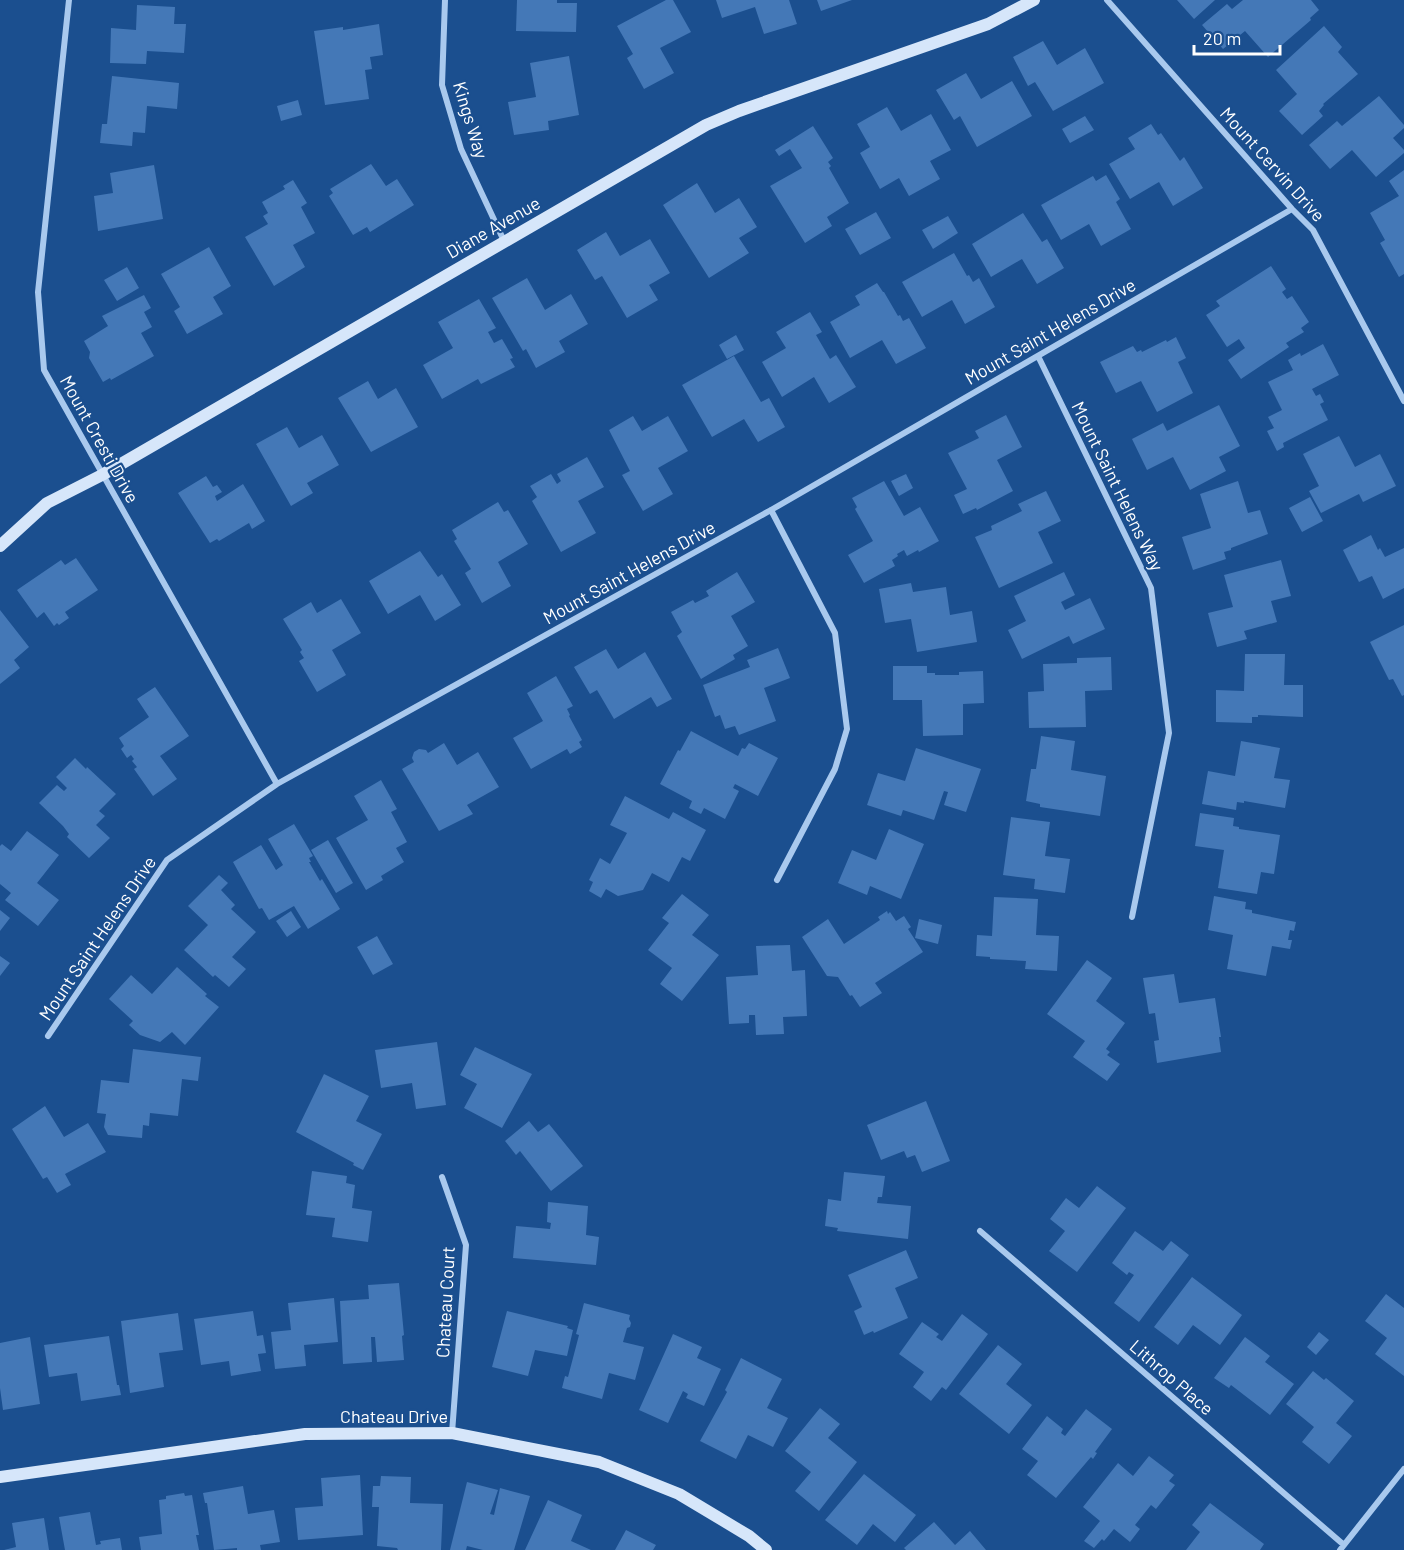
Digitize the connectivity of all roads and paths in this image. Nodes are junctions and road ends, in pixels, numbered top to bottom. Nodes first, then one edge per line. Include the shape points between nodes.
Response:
1 (69, 0) edge
2 (445, 0) edge
3 (1034, 0) edge
4 (1107, 0) edge
5 (1292, 209) junction
6 (504, 241) junction
7 (1038, 356) junction
8 (1404, 401) edge
9 (102, 475) junction
10 (771, 510) junction
11 (0, 546) edge
12 (277, 784) junction
13 (777, 880) dead end
14 (1132, 916) dead end
15 (48, 1036) dead end
16 (442, 1177) dead end
17 (980, 1231) dead end
18 (452, 1432) junction
19 (1404, 1469) edge
20 (0, 1477) edge
21 (1342, 1547) edge
22 (766, 1550) edge

1 - 9 street, Mount Cresti Drive via 38,292 44,370
2 - 6 street, Kings Way via 442,85 461,149
3 - 6 street, Diane Avenue via 988,24 706,125
4 - 5 street, Mount Cervin Drive
5 - 7 street, Mount Saint Helens Drive
5 - 8 street, Mount Cervin Drive via 1313,230
6 - 9 street, Diane Avenue
7 - 10 street, Mount Saint Helens Drive
7 - 14 street, Mount Saint Helens Way via 1151,588 1169,733
9 - 11 street, Diane Avenue via 47,503
9 - 12 street, Mount Cresti Drive
10 - 12 street, Mount Saint Helens Drive
10 - 13 street via 835,633 847,729 835,770
12 - 15 street, Mount Saint Helens Drive via 167,860
16 - 18 street, Chateau Court via 466,1245
17 - 21 street, Lithrop Place
18 - 20 street, Chateau Drive via 305,1434
18 - 22 street, Chateau Drive via 599,1462 679,1494
19 - 21 street

